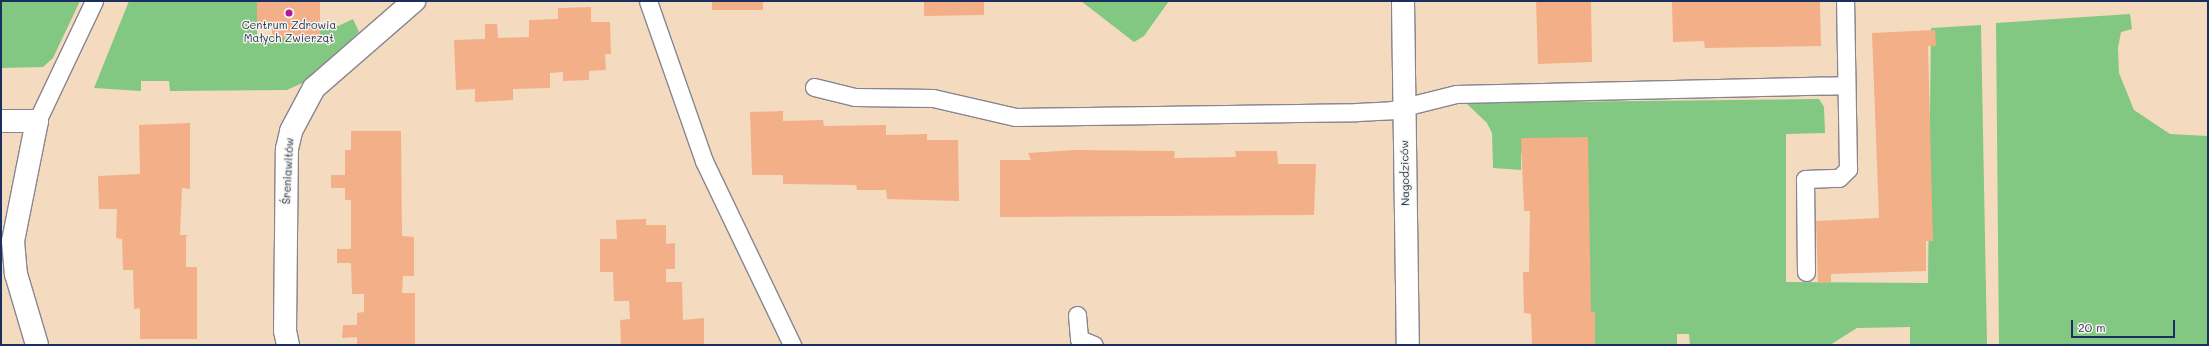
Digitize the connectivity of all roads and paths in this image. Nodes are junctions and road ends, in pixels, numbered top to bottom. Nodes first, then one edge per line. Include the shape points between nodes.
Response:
1 (94, 1) edge
2 (414, 1) edge
3 (648, 1) edge
4 (1403, 1) edge
5 (1845, 1) edge
6 (1845, 85) junction
7 (814, 88) dead end
8 (1403, 107) junction
9 (1, 121) edge
10 (37, 121) junction
11 (1806, 272) dead end
12 (1077, 315) dead end
13 (37, 345) edge
14 (288, 345) edge
15 (792, 345) edge
16 (1094, 345) edge
17 (1408, 345) edge

1 - 10 lane
2 - 14 street, Śreniawitów via 314,88 291,131 287,148 284,330
3 - 15 lane via 704,160
4 - 8 street, Nagodziców
5 - 6 lane
6 - 8 lane via 1456,94
6 - 11 lane via 1848,169 1839,178 1805,179
7 - 8 lane via 855,97 933,98 1015,117 1300,114
8 - 17 street, Nagodziców
9 - 10 street
10 - 13 street via 13,241 16,274
12 - 16 lane via 1079,339

